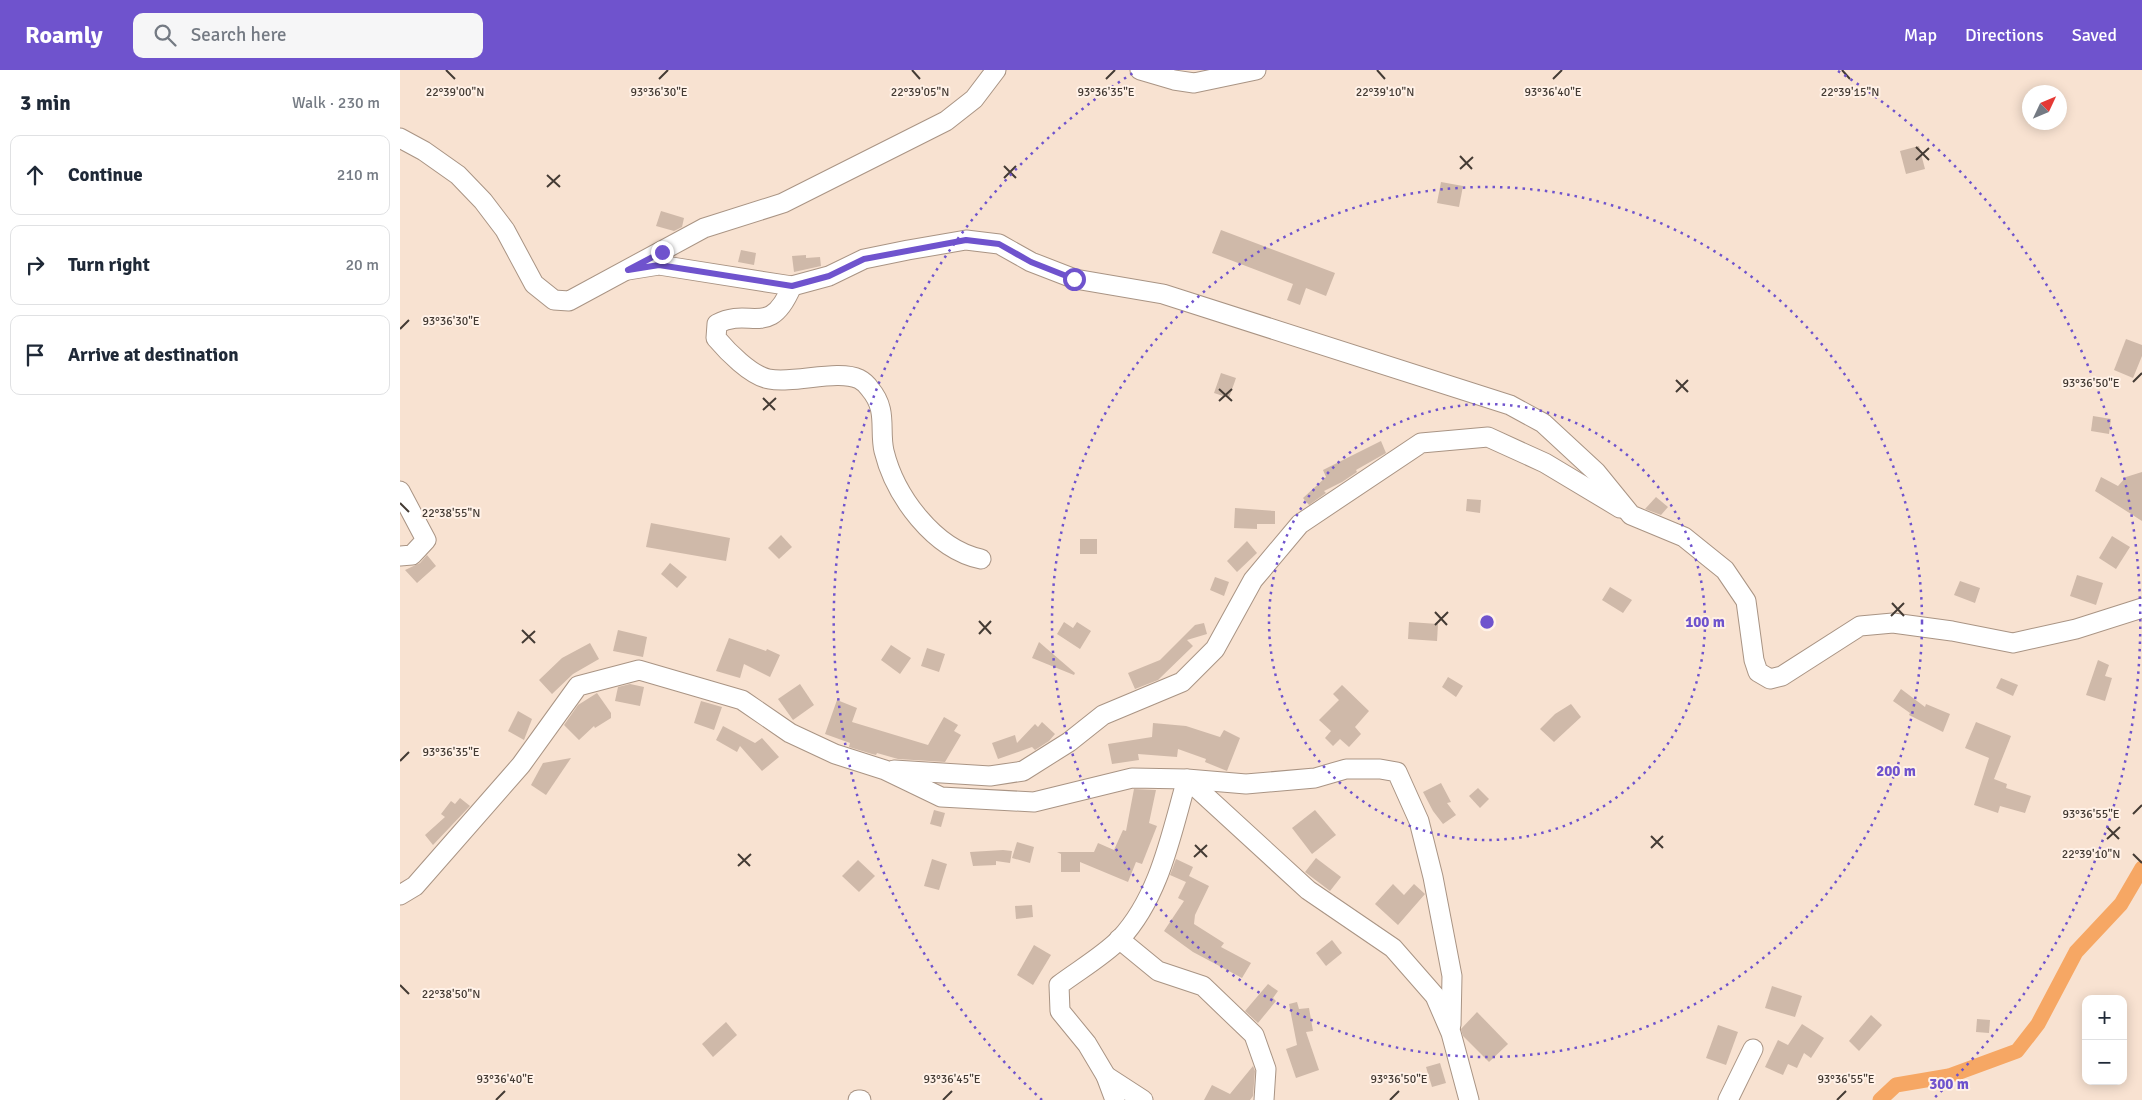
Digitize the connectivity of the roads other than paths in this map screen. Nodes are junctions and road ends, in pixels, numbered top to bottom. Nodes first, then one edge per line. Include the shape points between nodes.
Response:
1 (996, 70) edge
2 (1140, 70) edge
3 (1256, 70) edge
4 (400, 138) edge
5 (628, 270) junction
6 (792, 286) junction
7 (400, 491) edge
8 (1631, 515) junction
9 (400, 556) edge
10 (981, 560) dead end
11 (2142, 608) edge
12 (885, 770) junction
13 (1187, 779) junction
14 (400, 895) edge
15 (1119, 939) junction
16 (1451, 1033) junction
17 (1753, 1049) dead end
18 (1106, 1076) junction
19 (1115, 1100) edge
20 (1143, 1100) edge
21 (1264, 1100) edge
22 (1469, 1100) edge
23 (1728, 1100) edge

1 - 5 street via 974,99 946,121 782,203 704,228
2 - 3 street via 1194,83
4 - 5 street via 458,175 483,201 505,230 534,284 554,300 569,301
5 - 6 street via 659,265
6 - 8 street via 829,276 864,259 908,250 966,240 999,244 1031,262 1074,279 1163,294 1510,405 1543,423 1596,472
6 - 10 street via 776,314 758,320 725,320 717,324 716,338 734,359 767,380 843,376 860,379 872,391 884,418 884,449 904,500 937,537
7 - 9 street via 426,540 412,555
8 - 11 street via 1684,536 1725,570 1746,601 1758,672 1770,679 1782,676 1860,626 1892,623 1952,630 2013,643 2076,629
8 - 12 street via 1545,463 1488,437 1421,442 1300,524 1253,580 1215,648 1182,682 1103,715 1069,742 1023,771 990,776
12 - 13 street via 941,797 1034,802 1132,778
12 - 14 street via 835,754 790,733 742,700 639,670 578,686 520,765 415,886
13 - 15 street via 1147,903
13 - 16 street via 1308,890 1393,948 1435,996
13 - 16 street via 1246,784 1315,778 1346,769 1397,772 1419,821 1433,877 1452,976
15 - 18 street via 1059,985 1060,1011 1087,1044
15 - 21 street via 1158,971 1203,986 1254,1035 1266,1069
16 - 22 street
17 - 23 street
18 - 19 street
18 - 20 street

